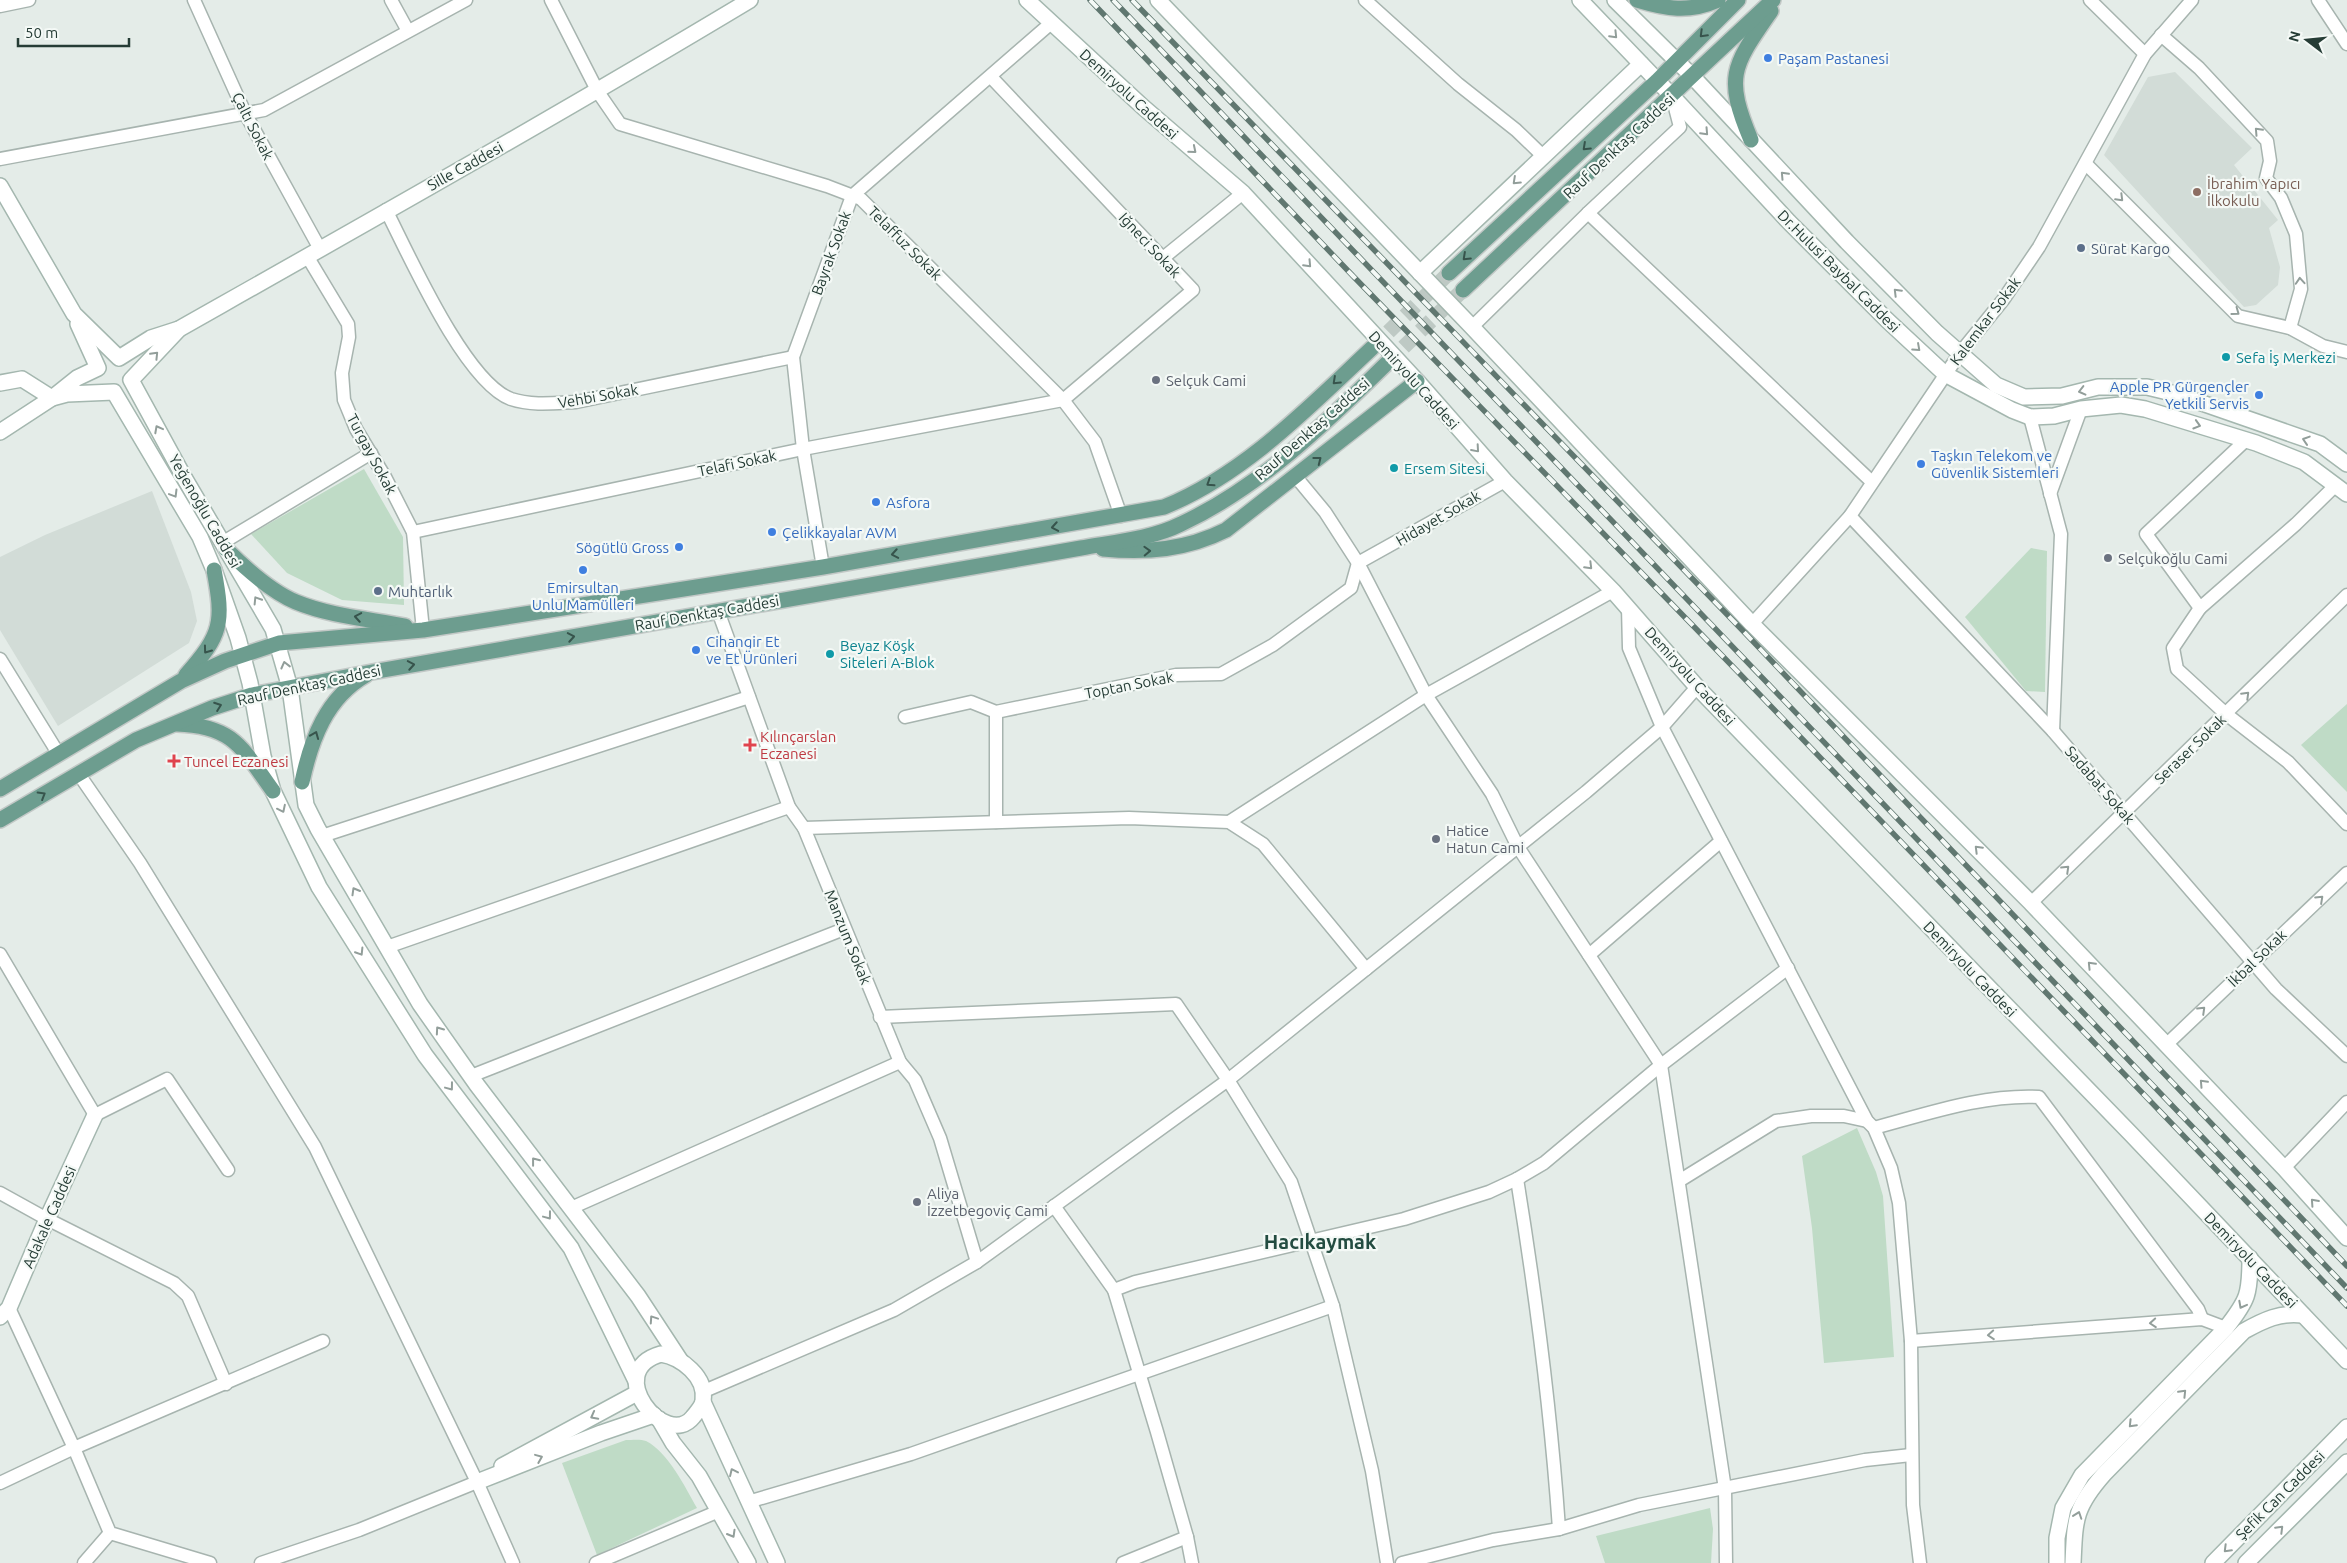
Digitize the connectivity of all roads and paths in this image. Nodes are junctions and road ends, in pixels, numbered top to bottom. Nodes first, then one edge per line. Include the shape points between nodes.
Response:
1 (29, 0) edge
2 (194, 0) edge
3 (391, 0) edge
4 (466, 0) edge
5 (551, 0) edge
6 (750, 0) edge
7 (1026, 0) edge
8 (1158, 0) edge
9 (1365, 0) edge
10 (1580, 0) edge
11 (1615, 0) edge
12 (1637, 0) edge
13 (1718, 0) edge
14 (1738, 0) edge
15 (1773, 0) edge
16 (1779, 0) edge
17 (2090, 0) edge
18 (2192, 0) edge
19 (2320, 1) edge
20 (733, 4) edge
21 (0, 6) edge
22 (1050, 24) junction
23 (408, 31) junction
24 (2162, 35) junction
25 (2347, 44) edge
26 (2145, 54) junction
27 (1677, 61) junction
28 (1641, 64) junction
29 (991, 76) junction
30 (1693, 77) junction
31 (1657, 80) junction
32 (598, 92) junction
33 (1672, 96) junction
34 (244, 114) junction
35 (1751, 140) junction
36 (1543, 156) junction
37 (0, 159) edge
38 (2086, 164) junction
39 (0, 186) edge
40 (1243, 193) junction
41 (852, 196) junction
42 (386, 210) junction
43 (1588, 213) junction
44 (314, 252) junction
45 (1163, 258) junction
46 (1420, 273) junction
47 (1449, 273) tunnel mouth
48 (1463, 290) tunnel mouth
49 (74, 314) junction
50 (1472, 327) junction
51 (2290, 328) junction
52 (178, 329) junction
53 (1372, 348) tunnel mouth
54 (2347, 352) edge
55 (1960, 353) junction
56 (792, 357) junction
57 (119, 358) junction
58 (1387, 364) tunnel mouth
59 (98, 368) junction
60 (1945, 374) junction
61 (131, 380) junction
62 (1417, 382) junction
63 (0, 383) edge
64 (114, 392) junction
65 (52, 398) junction
66 (1062, 400) junction
67 (2081, 409) junction
68 (2030, 417) junction
69 (0, 432) edge
70 (2246, 440) junction
71 (803, 449) junction
72 (370, 454) junction
73 (2347, 464) edge
74 (1296, 477) junction
75 (1505, 482) junction
76 (1872, 482) junction
77 (2341, 490) edge
78 (2050, 494) junction
79 (1121, 516) junction
80 (1850, 516) junction
81 (413, 532) junction
82 (224, 546) junction
83 (1081, 548) junction
84 (1358, 563) junction
85 (822, 567) junction
86 (214, 570) junction
87 (1613, 591) junction
88 (2347, 595) edge
89 (1628, 607) junction
90 (2200, 608) junction
91 (718, 611) junction
92 (1752, 624) junction
93 (423, 630) junction
94 (279, 643) junction
95 (243, 654) junction
96 (0, 659) edge
97 (372, 672) junction
98 (181, 681) junction
99 (1697, 687) junction
100 (290, 688) junction
101 (252, 695) junction
102 (1426, 695) junction
103 (749, 697) junction
104 (996, 712) junction
105 (2226, 714) junction
106 (904, 717) dead end
107 (173, 724) junction
108 (1662, 727) junction
109 (2053, 731) junction
110 (58, 754) junction
111 (78, 773) junction
112 (302, 782) junction
113 (0, 789) edge
114 (273, 791) junction
115 (789, 807) junction
116 (2124, 812) junction
117 (0, 820) edge
118 (996, 822) junction
119 (1229, 822) junction
120 (2347, 824) edge
121 (804, 828) junction
122 (322, 836) junction
123 (1721, 841) junction
124 (1518, 847) junction
125 (2347, 873) edge
126 (2031, 903) junction
127 (844, 929) junction
128 (387, 947) junction
129 (0, 954) edge
130 (1589, 955) junction
131 (2253, 962) junction
132 (1788, 968) junction
133 (1366, 969) junction
134 (880, 1017) junction
135 (2167, 1044) junction
136 (2347, 1056) edge
137 (900, 1062) junction
138 (1662, 1065) junction
139 (471, 1076) junction
140 (1228, 1080) junction
141 (2347, 1102) edge
142 (95, 1115) junction
143 (1871, 1124) junction
144 (2284, 1168) junction
145 (228, 1170) dead end
146 (1517, 1179) junction
147 (1679, 1181) junction
148 (0, 1193) edge
149 (1054, 1206) junction
150 (571, 1208) junction
151 (47, 1220) junction
152 (2347, 1238) edge
153 (1312, 1241) junction
154 (2250, 1258) junction
155 (976, 1262) junction
156 (1114, 1290) junction
157 (1332, 1306) junction
158 (5, 1312) edge
159 (2303, 1315) junction
160 (2202, 1319) junction
161 (2226, 1328) junction
162 (323, 1341) dead end
163 (1911, 1342) junction
164 (680, 1360) junction
165 (2347, 1360) edge
166 (1139, 1375) junction
167 (226, 1384) junction
168 (637, 1387) junction
169 (703, 1397) junction
170 (656, 1417) junction
171 (2347, 1427) edge
172 (74, 1448) junction
173 (1911, 1455) junction
174 (2347, 1462) edge
175 (477, 1482) junction
176 (0, 1483) edge
177 (1725, 1489) junction
178 (748, 1502) junction
179 (719, 1511) junction
180 (1559, 1530) junction
181 (110, 1533) junction
182 (1187, 1537) junction
183 (84, 1563) edge
184 (210, 1563) edge
185 (261, 1563) edge
186 (513, 1563) edge
187 (596, 1563) edge
188 (748, 1563) edge
189 (777, 1563) edge
190 (1123, 1563) edge
191 (1192, 1563) edge
192 (1387, 1563) edge
193 (1402, 1563) edge
194 (1726, 1563) edge
195 (1920, 1563) edge
196 (2056, 1563) edge
197 (2073, 1563) edge
198 (2213, 1563) edge
199 (2246, 1563) edge

1 - 21 street
2 - 34 street, Çaltı Sokak
3 - 23 street
4 - 23 street
5 - 32 street, Telaffuz Sokak
6 - 20 street, Sille Caddesi
7 - 22 street, Demiryolu Caddesi
8 - 46 street
9 - 36 street
10 -> 28 street, Dr.Hulusi Baybal Caddesi
11 - 27 street, Dr.Hulusi Baybal Caddesi
12 - 13 main road via 1687,10
14 -> 27 main road, Rauf Denktaş Caddesi
15 - 30 main road, Rauf Denktaş Caddesi
16 - 35 main road via 1745,50 1736,72 1737,104
17 - 26 street
18 - 24 street, Kalemkar Sokak
19 - 25 street
20 - 32 street, Sille Caddesi
22 - 29 street, Bayrak Sokak
22 -> 40 street, Demiryolu Caddesi
23 - 34 street via 264,110
24 - 26 street, Kalemkar Sokak
51 -> 24 street via 2301,289 2296,234 2281,198 2266,178 2270,161 2267,141 2199,68
26 - 38 street, Kalemkar Sokak
27 - 30 street, Dr.Hulusi Baybal Caddesi
27 - 31 main road, Rauf Denktaş Caddesi
28 - 31 street, Dr.Hulusi Baybal Caddesi
28 - 36 street
29 - 41 street, Bayrak Sokak
29 - 45 street, Iğneci Sokak
30 - 33 main road, Rauf Denktaş Caddesi
30 - 35 street, Dr.Hulusi Baybal Caddesi
31 - 33 street, Dr.Hulusi Baybal Caddesi
31 -> 47 main road, Rauf Denktaş Caddesi
32 - 41 street, Telaffuz Sokak via 620,124
32 - 42 street, Sille Caddesi
33 - 43 street via 1680,127
33 - 48 main road, Rauf Denktaş Caddesi
33 -> 60 street, Dr.Hulusi Baybal Caddesi via 1789,222
34 - 37 street
34 - 44 street, Çaltı Sokak
55 -> 35 street, Dr.Hulusi Baybal Caddesi via 1847,242
36 -> 46 street
38 -> 51 street via 2238,316
38 - 55 street, Kalemkar Sokak via 2039,247
39 - 49 street
40 - 45 street
40 -> 62 street, Demiryolu Caddesi
41 - 56 street, Bayrak Sokak
41 - 66 street, Telaffuz Sokak via 861,199
42 - 44 street, Sille Caddesi
42 - 56 street, Vehbi Sokak via 451,334 479,376 510,399 542,404 576,402
43 - 50 street
43 - 76 street
44 - 52 street, Sille Caddesi
44 - 72 street, Turgay Sokak via 348,324 349,337 342,373 344,400
45 - 66 street, Iğneci Sokak via 1193,290
46 - 50 street
49 - 57 street
49 - 59 street
50 - 92 street
51 - 54 street via 2323,346
52 - 57 street via 151,338
61 -> 52 street
53 -> 79 main road, Rauf Denktaş Caddesi via 1275,437 1207,485 1164,506
55 - 60 street, Kalemkar Sokak
73 -> 55 street, Dr.Hulusi Baybal Caddesi via 2320,444 2147,387 2098,387 2062,396 2024,397 1996,385
56 - 71 street, Bayrak Sokak
57 - 59 street via 110,359
57 - 61 street via 129,365
58 - 83 main road, Rauf Denktaş Caddesi via 1298,446 1228,498 1180,525
59 - 64 street via 102,384
59 - 65 street via 77,378
60 - 68 street, Dr.Hulusi Baybal Caddesi
60 - 76 street, Kalemkar Sokak
61 - 64 street via 126,387
82 -> 61 street, Yeğenoğlu Caddesi
74 -> 62 main road
62 -> 75 street, Demiryolu Caddesi
63 - 65 street via 22,379
64 - 65 street via 67,394
64 -> 86 street, Yeğenoğlu Caddesi via 200,536
65 - 69 street
66 - 71 street, Telafi Sokak
66 - 79 street, Telaffuz Sokak via 1095,442
67 - 68 street via 2054,416
67 -> 70 street via 2121,405 2145,409
67 - 78 street
68 - 78 street
70 - 77 street via 2304,462
70 - 90 street via 2146,534
71 - 81 street, Telafi Sokak
71 - 85 street, Bayrak Sokak
72 - 81 street, Turgay Sokak
72 - 82 street
83 -> 74 main road via 1145,551 1198,542 1226,530
74 - 84 street
75 - 84 street, Hidayet Sokak
75 -> 87 street, Demiryolu Caddesi
76 - 80 street, Kalemkar Sokak
77 - 90 street via 2296,524
78 - 109 street via 2060,534
79 -> 85 main road, Rauf Denktaş Caddesi
80 - 92 street, Kalemkar Sokak
80 - 109 street, Sadabat Sokak
81 - 93 street, Turgay Sokak
93 -> 82 main road via 295,602 243,566
94 -> 82 street, Yeğenoğlu Caddesi via 266,614
83 - 91 main road, Rauf Denktaş Caddesi
84 - 102 street
84 - 104 street, Toptan Sokak via 1351,588 1273,644 1221,674 1176,674
85 - 93 main road, Rauf Denktaş Caddesi
86 - 95 street, Yeğenoğlu Caddesi
86 -> 98 main road via 219,607 216,633 205,654
87 - 89 street, Demiryolu Caddesi
87 - 102 street
105 -> 88 street, Seraser Sokak
89 - 99 street, Demiryolu Caddesi
89 - 108 street via 1629,648
90 - 105 street via 2173,648 2177,669
97 -> 91 main road, Rauf Denktaş Caddesi
91 - 103 street, Manzum Sokak
126 -> 92 street
93 - 94 main road, Rauf Denktaş Caddesi
94 - 95 main road, Rauf Denktaş Caddesi
100 -> 94 street, Yeğenoğlu Caddesi
95 - 98 main road, Rauf Denktaş Caddesi
95 - 101 street, Yeğenoğlu Caddesi
96 - 110 street
97 - 100 main road, Rauf Denktaş Caddesi
112 -> 97 main road via 314,737 326,713 350,686
98 - 110 main road, Rauf Denktaş Caddesi
99 - 108 street
99 - 154 street, Demiryolu Caddesi
100 - 101 main road, Rauf Denktaş Caddesi
100 - 112 street, Yeğenoğlu Caddesi
107 -> 101 main road, Rauf Denktaş Caddesi
101 - 114 street, Yeğenoğlu Caddesi
102 - 119 street
102 - 124 street via 1492,794
103 - 115 street, Manzum Sokak
103 - 122 street
104 - 106 street via 971,702
104 - 118 street
105 - 116 street, Seraser Sokak
105 - 120 street via 2288,762
107 - 111 main road, Rauf Denktaş Caddesi via 136,740
107 - 114 main road via 205,726 227,735 238,743
108 - 123 street
108 - 124 street
109 - 116 street, Sadabat Sokak
110 - 113 main road, Rauf Denktaş Caddesi
117 -> 111 main road, Rauf Denktaş Caddesi
111 - 175 street via 140,863 315,1147
112 - 122 street, Yeğenoğlu Caddesi via 306,805
114 -> 168 street, Yeğenoğlu Caddesi via 319,887 425,1055 571,1248
115 - 121 street, Manzum Sokak
115 - 128 street
126 -> 116 street, Seraser Sokak
116 - 131 street, Sadabat Sokak
118 - 119 street via 1129,818
118 - 121 street
119 - 133 street via 1263,844
121 - 127 street, Manzum Sokak
128 -> 122 street, Yeğenoğlu Caddesi
123 - 130 street
123 - 132 street
124 - 130 street
124 - 133 street
131 -> 125 street, İkbal Sokak
135 -> 126 street
127 - 134 street, Manzum Sokak
127 - 139 street
139 -> 128 street, Yeğenoğlu Caddesi via 420,1004
129 - 142 street
130 - 138 street
135 -> 131 street, İkbal Sokak
131 - 136 street, Sadabat Sokak via 2276,989
132 - 138 street
132 - 143 street
133 - 140 street
134 - 137 street, Manzum Sokak
134 - 140 street via 1176,1004
144 -> 135 street
137 - 150 street
137 - 155 street, Manzum Sokak via 915,1080 940,1138
138 - 146 street via 1544,1163
138 - 147 street
150 -> 139 street, Yeğenoğlu Caddesi
140 - 149 street
140 - 153 street via 1291,1182
141 - 144 street
142 - 145 street via 167,1079
142 - 151 street, Adakale Caddesi
143 - 147 street via 1844,1116 1776,1121
143 - 160 street via 1971,1103 2018,1096 2039,1097 2198,1309
143 - 163 street via 1891,1168 1899,1203
152 -> 144 street
146 - 153 street via 1489,1192 1404,1219
146 - 180 street via 1538,1304
147 - 177 street
148 - 151 street
149 - 155 street
149 - 156 street
164 -> 150 street, Yeğenoğlu Caddesi via 638,1296
151 - 158 street, Adakale Caddesi
151 - 167 street via 174,1283 188,1296
153 - 156 street via 1135,1282
153 - 157 street
154 - 159 street, Demiryolu Caddesi
154 -> 161 street via 2250,1289 2240,1311
155 - 169 street via 894,1310
156 - 166 street
157 - 166 street
157 - 192 street via 1372,1471
158 - 172 street
159 - 165 street, Demiryolu Caddesi
197 -> 159 street via 2076,1517 2088,1492 2104,1474 2244,1331 2268,1318 2292,1313
160 - 161 street
160 -> 163 street
161 -> 196 street via 2082,1475 2063,1508
162 - 167 street
163 - 173 street
164 - 168 street via 661,1354 650,1357 642,1366
164 - 169 street via 694,1374
166 - 178 street via 911,1454
166 - 182 street
167 - 172 street
168 - 170 street via 646,1408
168 -> 175 street
169 - 170 street via 691,1420 681,1425 671,1425
178 -> 169 street
175 -> 170 street via 601,1433
170 - 179 street via 699,1476
171 -> 198 street, Şefik Can Caddesi
172 - 176 street
172 - 181 street
173 - 177 street via 1865,1460
173 - 195 street
199 -> 174 street, Şefik Can Caddesi
175 - 185 street via 359,1530
175 - 186 street
177 - 180 street via 1639,1505
177 - 194 street
178 - 189 street
179 - 187 street
179 -> 188 street
180 - 193 street via 1493,1540
181 - 183 street
181 - 184 street
182 - 190 street
182 - 191 street

